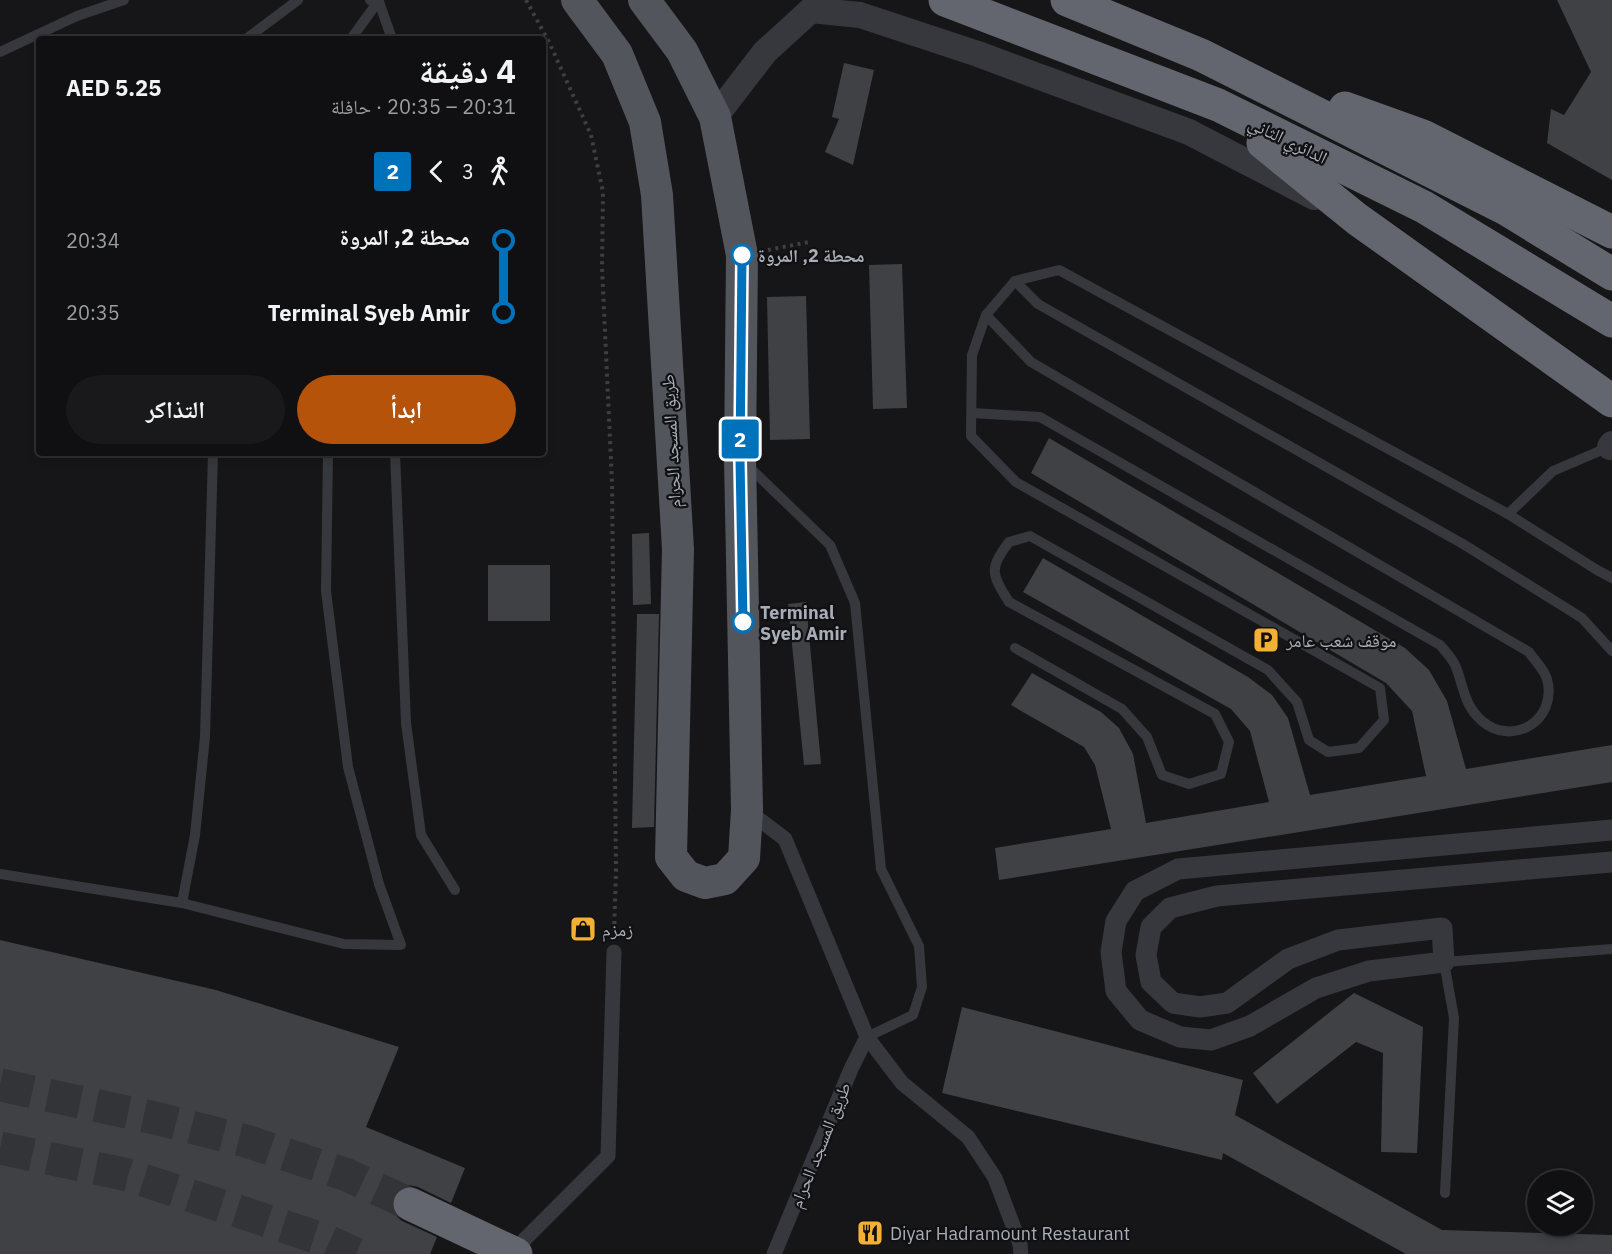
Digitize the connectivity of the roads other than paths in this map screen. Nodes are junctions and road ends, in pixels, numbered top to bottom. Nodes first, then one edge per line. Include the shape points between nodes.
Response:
1 (124, 0) edge
2 (298, 0) edge
3 (577, 0) edge
4 (644, 0) edge
5 (945, 0) edge
6 (1067, 0) edge
7 (376, 1) edge
8 (805, 5) edge
9 (250, 36) edge
10 (353, 36) edge
11 (391, 36) edge
12 (0, 52) edge
13 (1201, 56) junction
14 (1218, 105) junction
15 (715, 117) junction
16 (1357, 219) junction
17 (1612, 232) edge
18 (1610, 273) edge
19 (1015, 281) junction
20 (986, 315) junction
21 (1612, 321) edge
22 (1612, 400) edge
23 (972, 413) junction
24 (1611, 445) edge
25 (213, 456) edge
26 (328, 456) edge
27 (395, 456) edge
28 (740, 459) junction
29 (1508, 513) junction
30 (1612, 578) edge
31 (1015, 648) dead end
32 (1612, 651) edge
33 (747, 810) junction
34 (1612, 830) edge
35 (1612, 862) edge
36 (0, 874) edge
37 (455, 890) dead end
38 (182, 903) junction
39 (1612, 949) edge
40 (614, 952) road end
41 (1444, 962) junction
42 (867, 1037) junction
43 (1446, 1193) dead end
44 (410, 1204) tunnel mouth
45 (510, 1254) edge
46 (516, 1254) edge
47 (774, 1254) edge
48 (1021, 1254) edge

1 - 12 lane via 77,16
2 - 9 lane
3 - 33 main road, طريق المسجد الحرام via 616,54 645,122 657,195 678,549 671,856 686,876 705,883 725,879 744,858
4 - 15 main road via 682,51
5 - 14 highway, الدائري الثاني
6 - 13 highway, الدائري الثاني
7 - 10 lane
7 - 11 lane
8 - 15 street
8 - 16 street via 860,15 978,54 1189,132
13 - 17 highway via 1423,136
13 - 18 highway, الدائري الثاني via 1506,208
14 - 16 highway
14 - 21 highway, الدائري الثاني via 1424,207
15 - 28 main road via 742,255
16 - 22 highway
19 - 20 lane
19 - 29 lane via 1059,270
19 - 32 lane via 1038,304 1464,544 1582,618
20 - 23 lane via 972,355
20 - 23 lane via 1031,362 1529,652 1546,677 1549,696 1542,717 1525,729 1500,731 1482,721 1465,700 1456,665 1440,645 1040,417
23 - 31 lane via 971,436 1016,482 1380,688 1384,720 1359,748 1328,752 1309,740 1298,702 1268,670 1030,536 1009,542 995,561 995,581 1009,602 1215,714 1229,742 1221,774 1189,784 1162,775 1147,737 1122,708
24 - 29 lane via 1553,471
25 - 38 lane via 205,737 195,835
26 - 38 lane via 326,591 348,767 379,884 400,945 344,944
27 - 37 lane via 406,723 421,835
28 - 33 main road
28 - 42 lane via 830,545 855,603 880,869 919,946 922,987 913,1015
29 - 30 lane
33 - 42 street via 785,839
34 - 41 street via 1178,869 1135,891 1116,921 1111,952 1116,991 1140,1020 1180,1036 1211,1040 1250,1026 1316,988 1369,971
35 - 41 street via 1217,896 1170,908 1151,927 1146,955 1151,982 1173,1003 1200,1007 1227,1003 1288,959 1338,940 1442,928
36 - 38 lane
39 - 41 lane
40 - 45 street via 608,1156
41 - 43 lane via 1454,1018
42 - 47 street, طريق المسجد الحرام
42 - 48 street via 903,1083 968,1137 995,1178
44 - 46 highway

